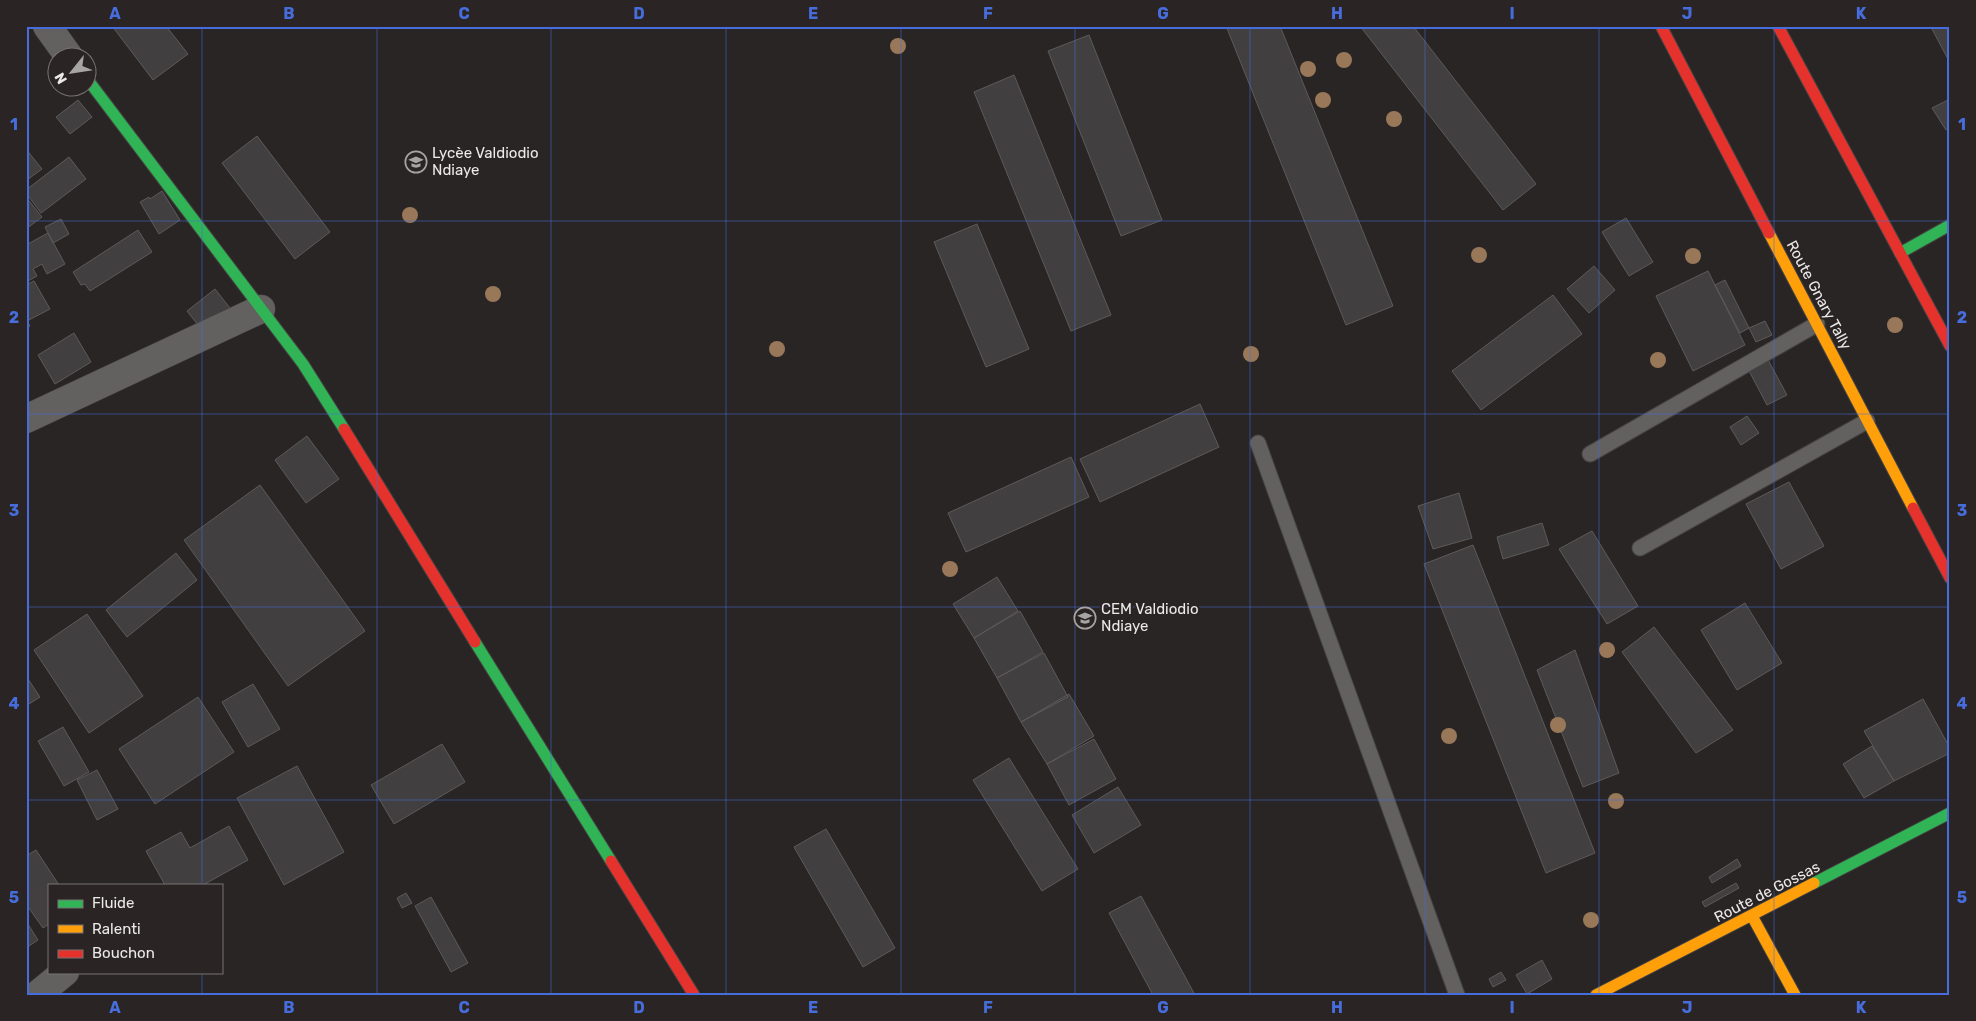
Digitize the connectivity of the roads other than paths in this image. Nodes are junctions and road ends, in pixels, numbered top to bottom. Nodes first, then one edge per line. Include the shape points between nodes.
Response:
1 (47, 26) edge
2 (1661, 26) edge
3 (1778, 26) edge
4 (63, 48) edge
5 (98, 93) edge
6 (1950, 225) edge
7 (1900, 252) junction
8 (261, 309) junction
9 (1817, 324) junction
10 (1950, 346) edge
11 (29, 411) edge
12 (1867, 420) junction
13 (1258, 443) dead end
14 (1590, 454) dead end
15 (1640, 548) dead end
16 (1950, 578) edge
17 (1950, 813) edge
18 (1752, 916) junction
19 (63, 974) edge
20 (37, 995) edge
21 (694, 995) edge
22 (1457, 995) edge
23 (1596, 995) edge
24 (1795, 995) edge

1 - 4 street
2 - 9 street, Route Gnary Tally
3 - 7 street
5 - 8 street
6 - 7 street
7 - 10 street
8 - 11 street
8 - 21 street via 303,364
9 - 12 street, Route Gnary Tally
9 - 14 lane
12 - 15 lane
12 - 16 street, Route Gnary Tally
13 - 22 lane
17 - 18 street, Route de Gossas
18 - 23 street, Route de Gossas
18 - 24 street
19 - 20 street

